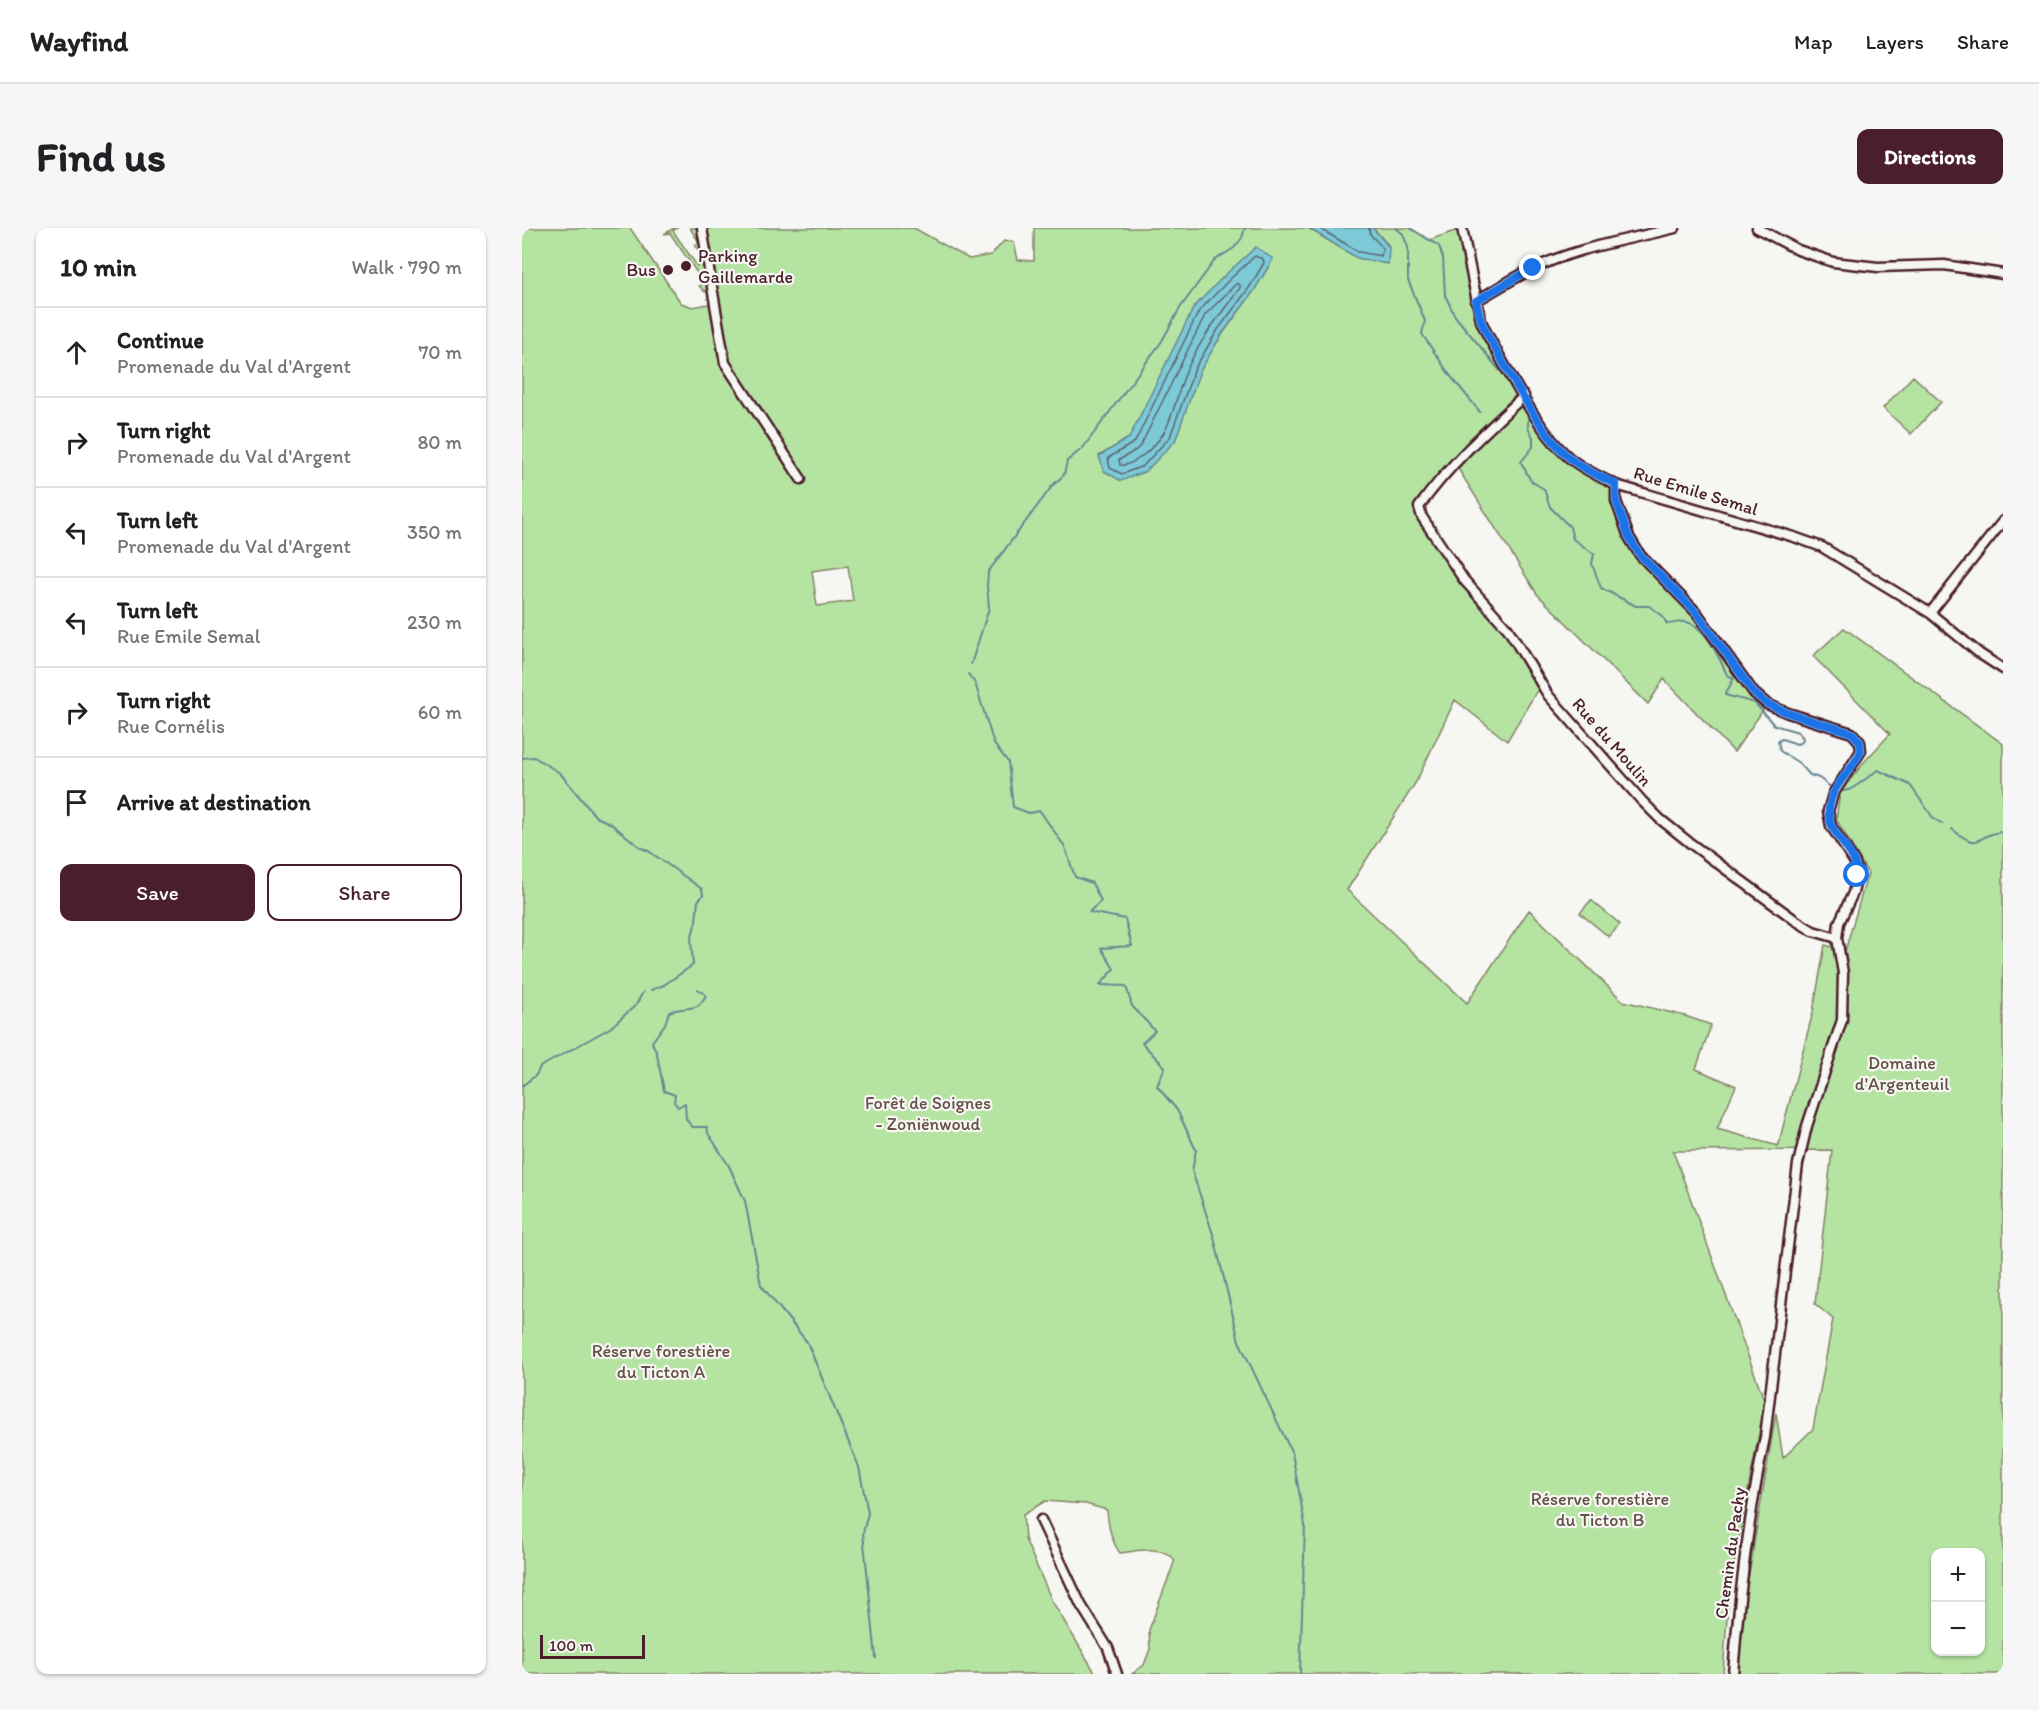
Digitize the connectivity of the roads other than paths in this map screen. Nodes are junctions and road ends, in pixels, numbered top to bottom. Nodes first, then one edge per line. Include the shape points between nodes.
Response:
1 (702, 228) edge
2 (1462, 228) edge
3 (1675, 228) edge
4 (1757, 228) edge
5 (2003, 274) edge
6 (1476, 301) junction
7 (1524, 396) junction
8 (801, 479) dead end
9 (1616, 484) junction
10 (2003, 521) edge
11 (1930, 613) junction
12 (2003, 669) edge
13 (1837, 938) junction
14 (1041, 1520) dead end
15 (1117, 1674) edge
16 (1733, 1674) edge

1 - 8 street via 725,363
2 - 6 street, Rue Emile Semal
3 - 6 street via 1557,259 1533,268
4 - 5 street via 1798,250 1833,262 1878,267 1944,265
6 - 7 street, Rue Emile Semal via 1487,334
7 - 9 street, Rue Emile Semal via 1557,446 1592,473
7 - 13 street, Rue du Moulin via 1451,466 1419,511 1464,580 1508,629 1548,695 1648,807 1732,876 1795,920 1813,931
9 - 11 street, Rue Emile Semal via 1822,548
9 - 13 street via 1616,501 1640,555 1697,613 1754,693 1788,713 1852,733 1860,742 1861,751 1838,786 1828,811 1831,826 1857,872
10 - 11 street
11 - 12 street, Rue Emile Semal
13 - 16 street, Chemin du Pachy via 1844,973 1842,1020 1798,1164 1765,1437 1740,1591
14 - 15 street via 1081,1605 1108,1647

